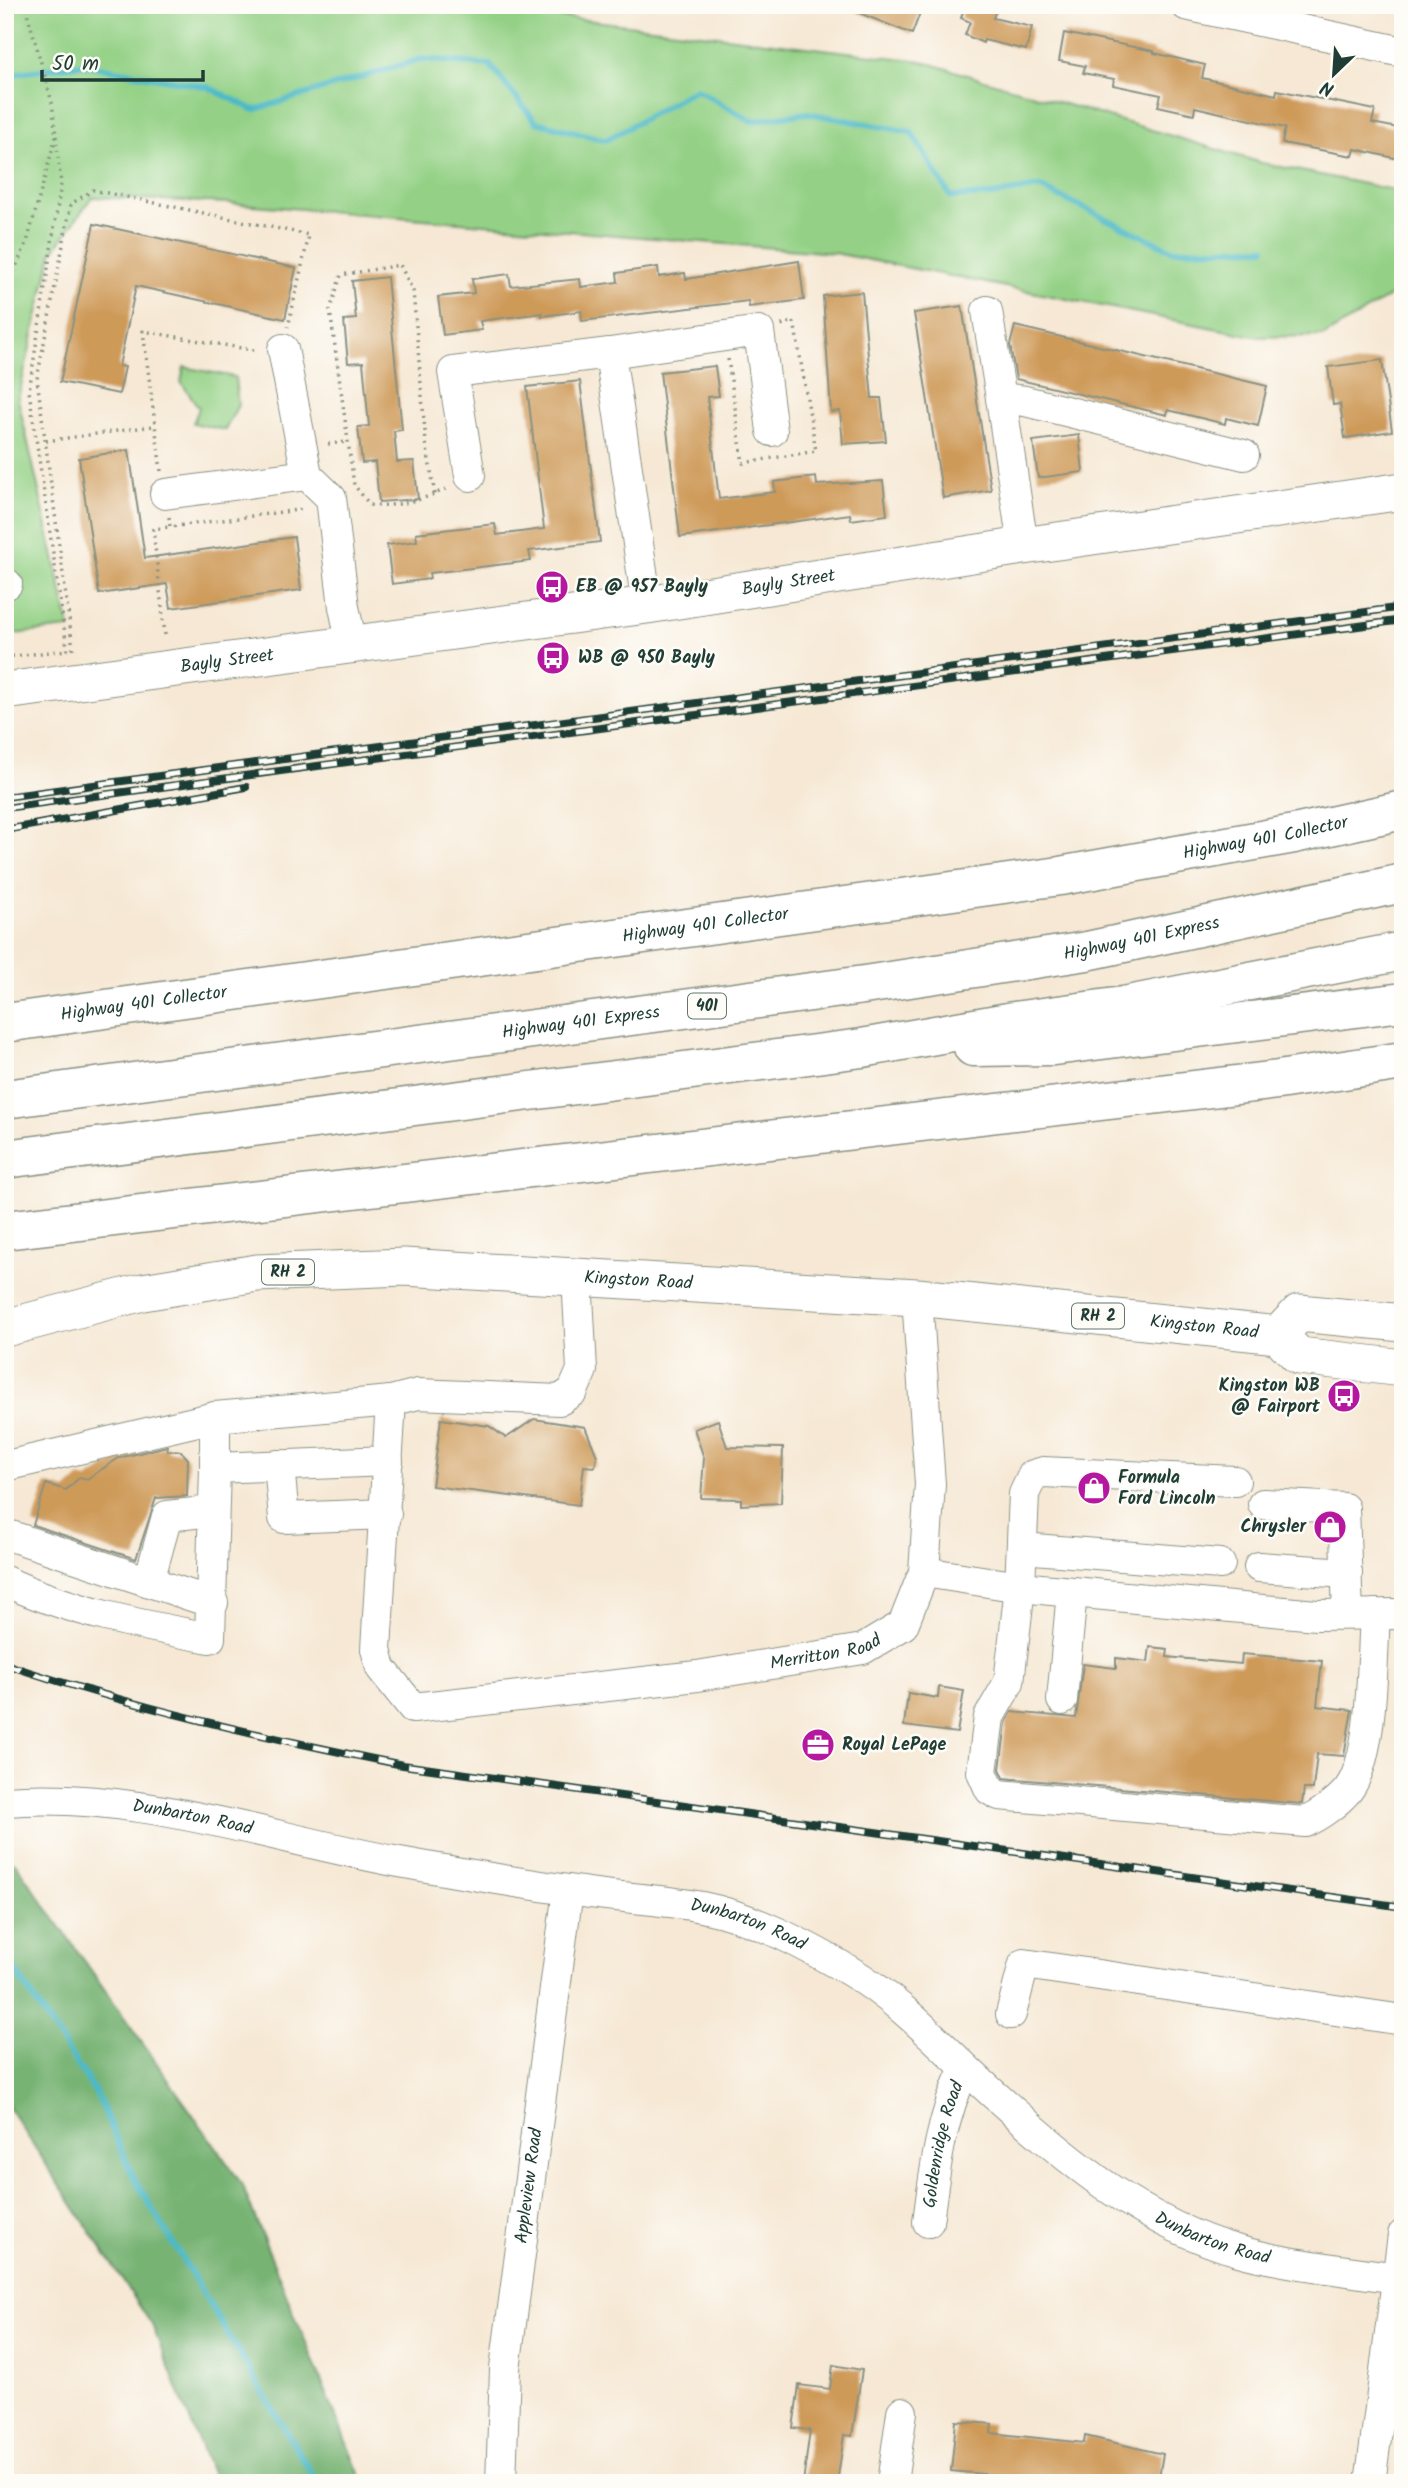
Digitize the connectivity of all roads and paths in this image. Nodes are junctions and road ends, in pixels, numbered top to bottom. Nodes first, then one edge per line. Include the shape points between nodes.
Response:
1 (25, 5) edge
2 (1186, 5) edge
3 (1403, 52) edge
4 (55, 136) junction
5 (5, 290) edge
6 (987, 311) dead end
7 (284, 349) junction
8 (610, 354) junction
9 (1001, 398) junction
10 (153, 426) junction
11 (772, 431) dead end
12 (46, 440) junction
13 (1244, 455) dead end
14 (307, 475) junction
15 (470, 477) joint
16 (1403, 491) edge
17 (165, 494) junction
18 (435, 494) junction
19 (331, 506) junction
20 (170, 527) junction
21 (1023, 545) junction
22 (647, 605) junction
23 (164, 635) dead end
24 (352, 645) junction
25 (5, 657) edge
26 (71, 661) junction
27 (5, 691) edge
28 (1403, 810) edge
29 (1403, 883) edge
30 (1403, 951) edge
31 (1403, 1002) edge
32 (5, 1023) edge
33 (862, 1048) junction
34 (1403, 1061) edge
35 (5, 1099) edge
36 (5, 1159) edge
37 (5, 1230) edge
38 (577, 1277) junction
39 (917, 1297) junction
40 (1403, 1323) edge
41 (5, 1328) edge
42 (1278, 1335) junction
43 (1403, 1368) edge
44 (391, 1401) junction
45 (215, 1417) junction
46 (388, 1461) junction
47 (279, 1465) junction
48 (6, 1466) edge
49 (215, 1468) junction
50 (5, 1474) edge
51 (1235, 1481) dead end
52 (1263, 1504) dead end
53 (213, 1511) junction
54 (386, 1514) junction
55 (5, 1534) edge
56 (1021, 1548) junction
57 (1220, 1564) dead end
58 (1259, 1567) dead end
59 (924, 1572) junction
60 (1348, 1573) junction
61 (5, 1581) edge
62 (149, 1581) junction
63 (1020, 1587) junction
64 (1072, 1592) junction
65 (213, 1603) junction
66 (1375, 1614) edge
67 (1062, 1700) dead end
68 (5, 1801) edge
69 (568, 1890) junction
70 (1012, 2014) dead end
71 (1403, 2020) edge
72 (965, 2068) junction
73 (928, 2222) dead end
74 (1403, 2235) edge
75 (1396, 2278) junction
76 (902, 2412) dead end
77 (501, 2483) edge
78 (892, 2483) edge
79 (1370, 2483) edge

1 - 4 path via 52,102
2 - 3 street
4 - 5 path via 27,242
4 - 26 path via 61,184 29,391
6 - 9 street
7 - 10 path via 273,354 143,331
7 - 12 path via 309,234 93,190 71,204 37,379
7 - 14 street
8 - 11 street via 759,331
8 - 15 street via 453,372
8 - 22 street
9 - 13 street
9 - 21 street
10 - 12 path
10 - 17 path
12 - 26 path
14 - 17 street
14 - 19 street via 331,498
15 - 18 path
16 - 21 main road, Bayly Street
17 - 20 path
18 - 18 path via 393,506 370,505 354,485 330,310 341,275 400,265 413,291
19 - 20 path
19 - 24 street
20 - 23 path via 153,529
21 - 22 main road, Bayly Street
22 - 24 main road, Bayly Street
24 - 26 main road, Bayly Street
25 - 26 path
26 - 27 main road, Bayly Street
28 - 32 highway, Highway 401 Collector via 1060,876
29 - 35 highway, Highway 401 Express / 401 via 1048,957
30 - 33 highway via 1123,1006
31 - 33 highway via 1054,1046
33 - 36 highway
34 - 37 highway via 1278,1080
38 - 39 main road, Kingston Road / RH 2
38 - 41 main road, Kingston Road / RH 2 via 404,1267 257,1273 143,1292
38 - 44 street via 582,1370 573,1391 560,1400 418,1394
39 - 42 main road, Kingston Road / RH 2
39 - 59 street, Merritton Road via 930,1484
40 - 42 main road, Kingston Road via 1299,1313
42 - 43 main road, Kingston Road via 1300,1356
44 - 45 street
44 - 46 street
45 - 48 street
45 - 49 street
46 - 47 street
46 - 54 street
47 - 49 street
47 - 54 street via 284,1518
48 - 50 street
49 - 53 street
51 - 56 street via 1033,1475 1024,1494
52 - 60 street via 1344,1508
53 - 62 street via 167,1516
53 - 65 street
54 - 59 street, Merritton Road via 376,1649 381,1668 413,1708 697,1676 863,1649 903,1625
55 - 62 street
56 - 57 street
56 - 63 street
58 - 60 street
59 - 63 street
60 - 66 street
61 - 65 street via 120,1621 210,1638
62 - 65 street
63 - 64 street
63 - 66 street via 1009,1682 989,1717 982,1772 990,1790 999,1795 1291,1821 1316,1817 1348,1791 1357,1773 1365,1738
64 - 66 street via 1316,1615
64 - 67 street
68 - 69 street, Dunbarton Road via 40,1798 132,1803 311,1845
69 - 72 street, Dunbarton Road via 705,1908 792,1938 888,1997
69 - 77 street, Appleview Road via 505,2368
70 - 71 street via 1024,1964
72 - 73 street, Goldenridge Road via 938,2146
72 - 75 street, Dunbarton Road via 1094,2180 1163,2222 1238,2251
74 - 75 street
75 - 79 street
76 - 78 street

